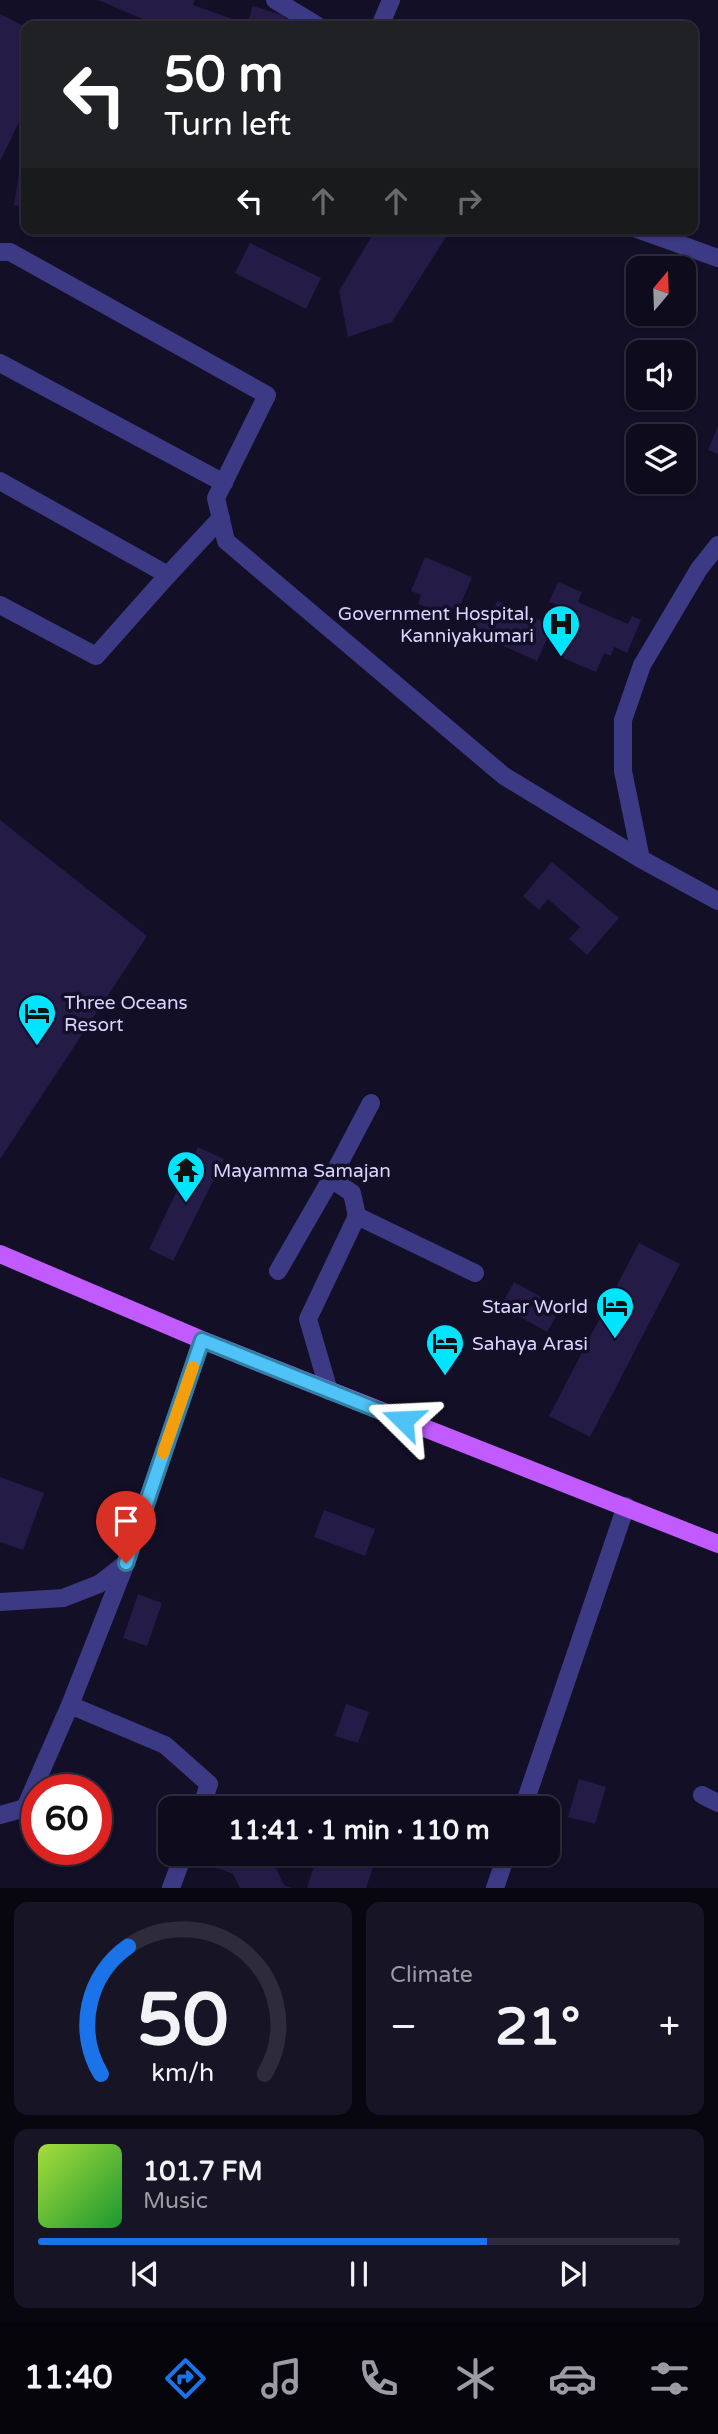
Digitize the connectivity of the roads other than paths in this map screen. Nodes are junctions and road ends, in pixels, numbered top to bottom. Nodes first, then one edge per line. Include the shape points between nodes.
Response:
1 (275, 0) edge
2 (391, 0) edge
3 (310, 21) edge
4 (382, 21) edge
5 (654, 235) edge
6 (0, 252) edge
7 (718, 258) edge
8 (0, 363) edge
9 (0, 481) edge
10 (224, 483) junction
11 (221, 518) junction
12 (718, 545) edge
13 (168, 575) junction
14 (0, 605) edge
15 (641, 859) junction
16 (718, 901) edge
17 (371, 1103) dead end
18 (331, 1179) junction
19 (357, 1216) junction
20 (0, 1254) edge
21 (278, 1271) dead end
22 (475, 1273) dead end
23 (202, 1340) junction
24 (329, 1391) junction
25 (625, 1506) junction
26 (718, 1544) edge
27 (126, 1563) junction
28 (0, 1602) edge
29 (70, 1705) junction
30 (205, 1796) edge
31 (527, 1796) edge
32 (0, 1815) edge
33 (179, 1866) edge
34 (503, 1866) edge
35 (171, 1888) edge
36 (495, 1888) edge

1 - 3 street
2 - 4 street
5 - 7 street
6 - 10 street via 10,252 267,396
8 - 10 street
9 - 13 street
10 - 11 street via 216,498
11 - 13 street
11 - 15 street via 226,541 504,776
12 - 15 street via 642,665 623,719 623,771
13 - 14 street via 96,656
15 - 16 street
17 - 18 street
18 - 19 street via 352,1193
18 - 21 street
19 - 22 street
19 - 24 street via 308,1319
20 - 23 main road
23 - 24 main road
23 - 27 street
24 - 25 main road
25 - 26 main road
25 - 31 street
27 - 28 street via 99,1584 63,1598
27 - 29 street
29 - 30 street via 165,1745 209,1784
29 - 32 street via 25,1808
33 - 35 street
34 - 36 street

